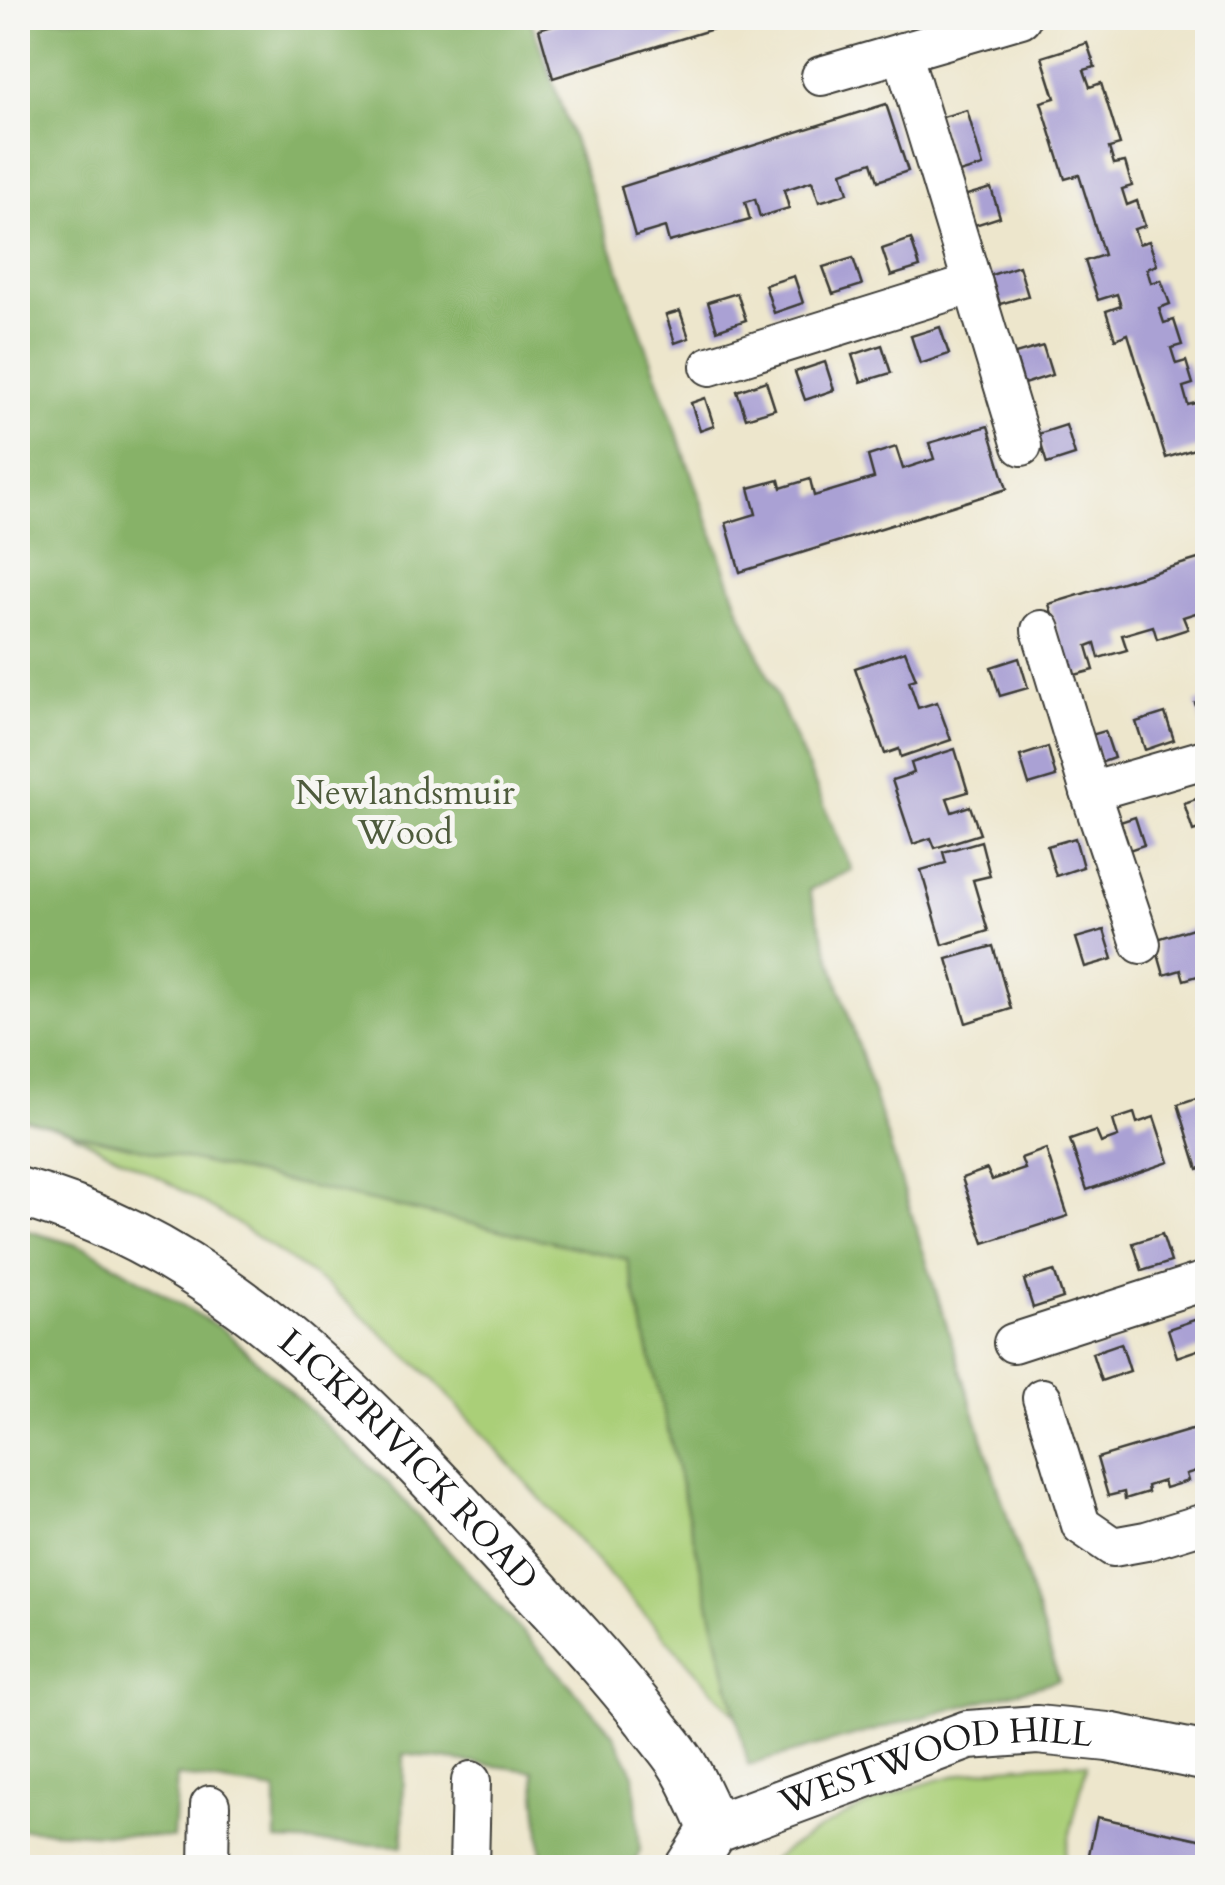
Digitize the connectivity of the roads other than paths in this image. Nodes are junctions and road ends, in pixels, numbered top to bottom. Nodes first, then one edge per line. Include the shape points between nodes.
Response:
1 (1021, 18) edge
2 (902, 52) junction
3 (821, 76) dead end
4 (973, 284) junction
5 (710, 366) dead end
6 (1022, 446) dead end
7 (1041, 630) dead end
8 (1208, 758) edge
9 (1090, 792) junction
10 (1141, 944) dead end
11 (18, 1192) edge
12 (1208, 1280) edge
13 (1013, 1343) dead end
14 (1042, 1398) dead end
15 (1208, 1522) edge
16 (1208, 1757) edge
17 (471, 1781) dead end
18 (210, 1805) dead end
19 (701, 1848) edge
20 (209, 1868) edge
21 (470, 1868) edge

1 - 2 street
2 - 3 street
2 - 4 street
4 - 5 street
4 - 6 street
7 - 9 street
8 - 9 street
9 - 10 street
11 - 19 street, LICKPRIVICK ROAD via 129,1235 215,1283 308,1356 396,1438 614,1675 679,1760
12 - 13 street
14 - 15 street via 1081,1525 1113,1547
16 - 19 street, WESTWOOD HILL via 1037,1730 968,1734
17 - 21 street
18 - 20 street

